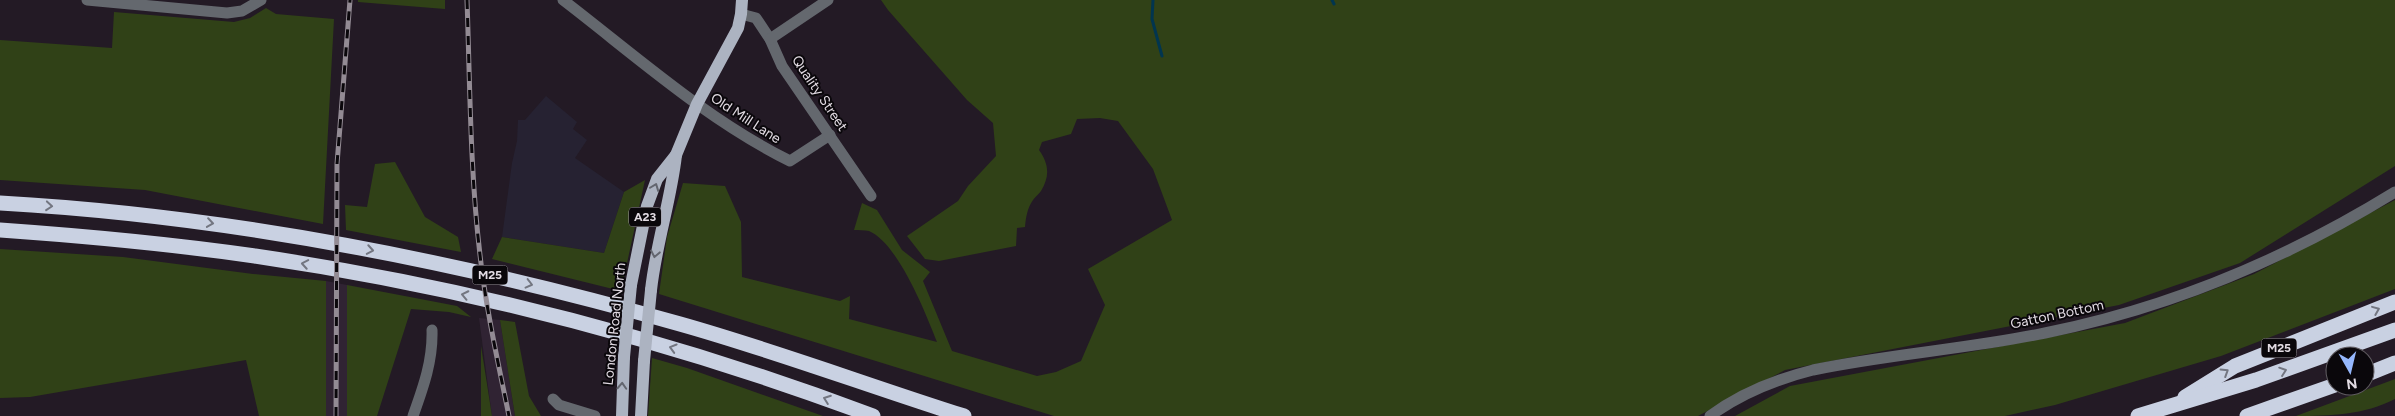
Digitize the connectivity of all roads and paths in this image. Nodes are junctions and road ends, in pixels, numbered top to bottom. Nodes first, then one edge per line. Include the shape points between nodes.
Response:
1 (87, 0) edge
2 (261, 0) edge
3 (563, 0) edge
4 (742, 0) edge
5 (828, 0) edge
6 (742, 14) junction
7 (770, 39) junction
8 (697, 104) junction
9 (830, 135) junction
10 (676, 155) junction
11 (2395, 192) edge
12 (871, 196) dead end
13 (0, 203) edge
14 (0, 230) edge
15 (2395, 302) edge
16 (432, 330) dead end
17 (2395, 330) edge
18 (2395, 363) edge
19 (2375, 370) edge
20 (2325, 389) edge
21 (553, 398) dead end
22 (2169, 407) junction
23 (413, 416) edge
24 (594, 416) edge
25 (622, 416) edge
26 (641, 416) edge
27 (873, 416) edge
28 (964, 416) edge
29 (1710, 416) edge
30 (2138, 416) edge
31 (2247, 416) edge

1 - 2 street via 227,13 242,11
3 - 8 street
4 - 6 main road, A23
5 - 7 street
6 - 7 street, Quality Street via 756,18
6 - 8 main road, A23 via 738,28
7 - 9 street, Quality Street via 782,66
8 - 9 street, Old Mill Lane via 762,148 790,161
8 - 10 main road, London Road North / A23
9 - 12 street, Quality Street
25 -> 10 main road, London Road North / A23, bridge via 631,285 647,206 657,179
10 -> 26 main road, London Road North / A23, bridge via 673,183 654,257
11 - 29 street, Gatton Bottom via 2252,266 2155,305 2043,334 1813,370 1762,387
13 -> 28 highway, M25 via 199,222 373,250 467,270 683,325
27 -> 14 highway, M25 via 701,356 458,293 246,255
22 -> 15 highway, M25 via 2235,366
16 - 23 street via 433,350
22 -> 17 highway, M25 via 2272,375
18 - 19 highway
20 - 31 highway
21 - 24 street via 559,405
22 - 30 highway, M25

